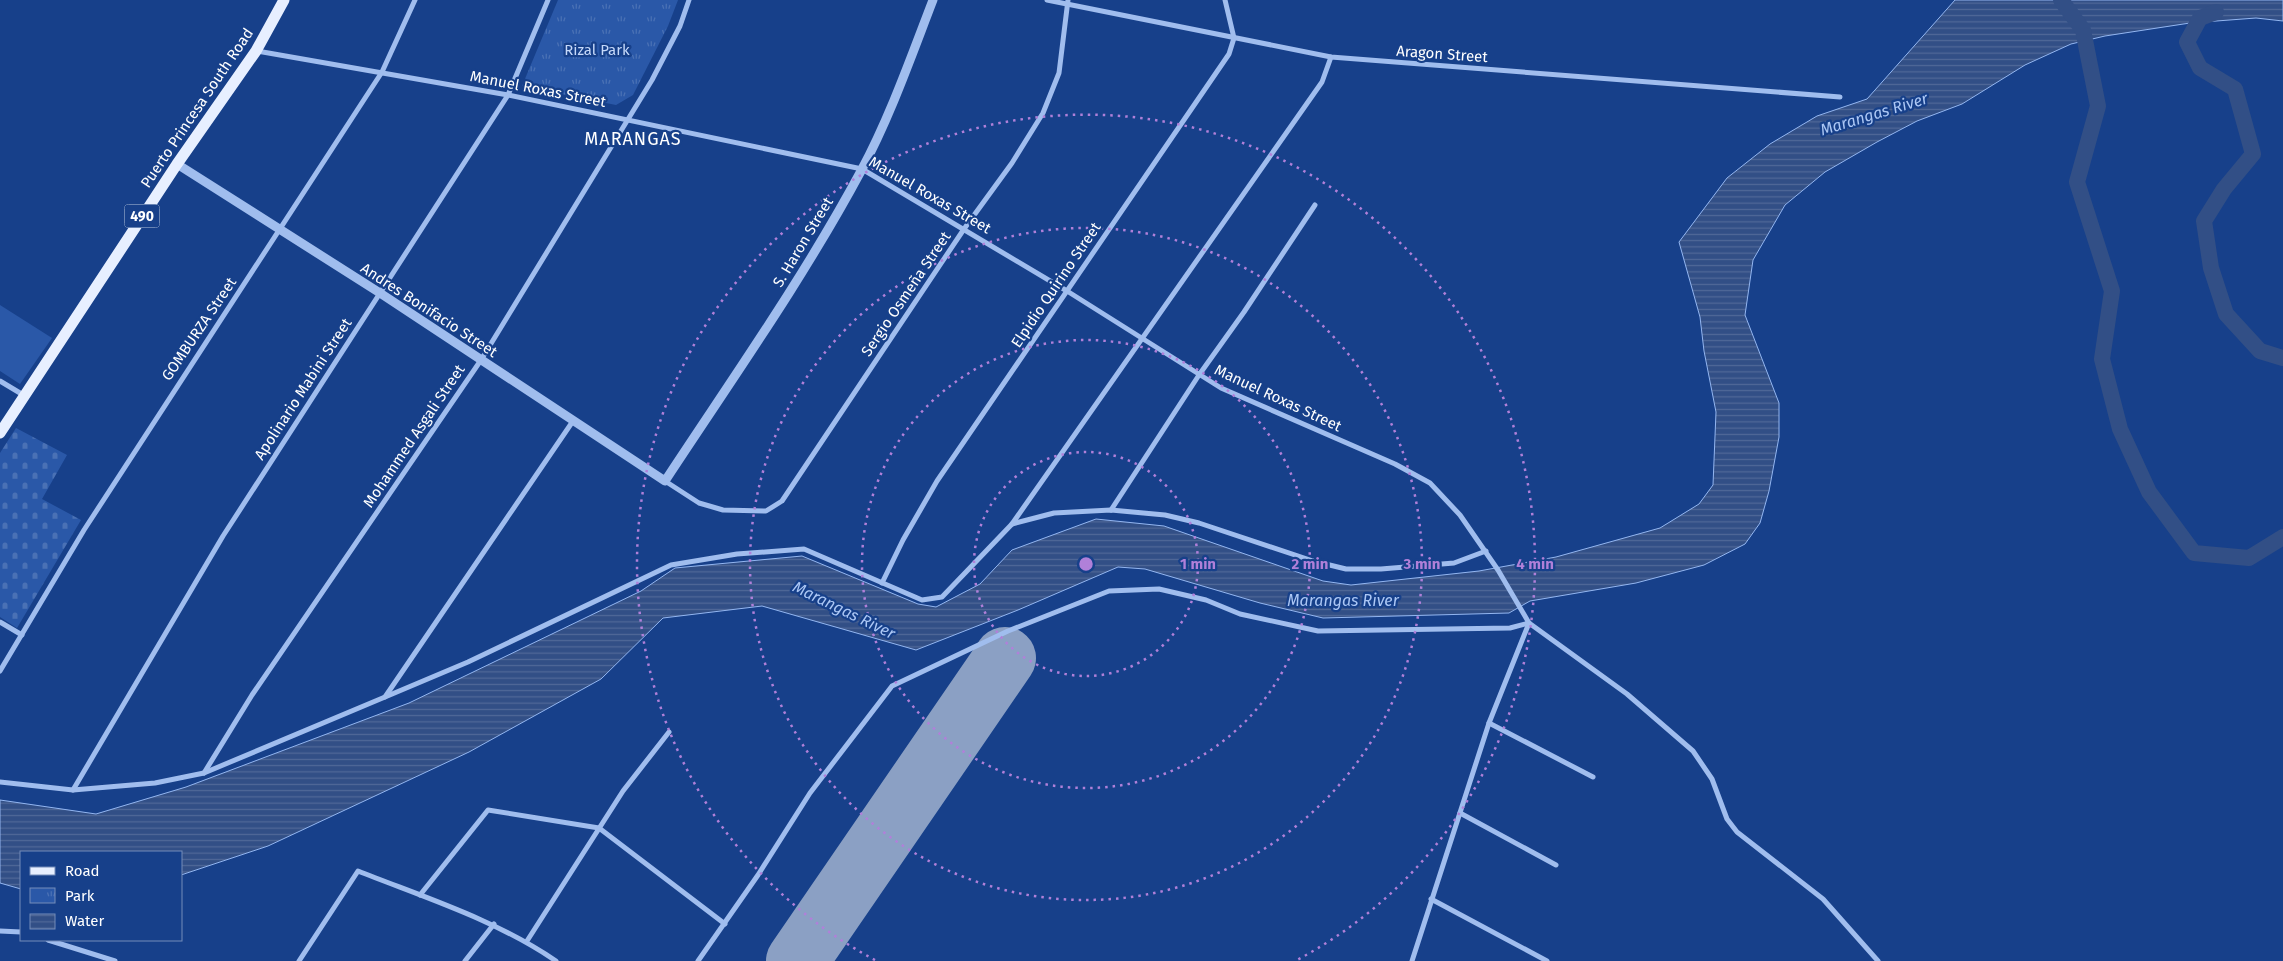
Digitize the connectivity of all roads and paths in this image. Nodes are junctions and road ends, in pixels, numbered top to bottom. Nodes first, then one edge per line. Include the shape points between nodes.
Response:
1 (284, 0) edge
2 (415, 0) edge
3 (548, 0) edge
4 (689, 0) edge
5 (933, 0) edge
6 (1047, 0) edge
7 (1225, 0) edge
8 (1068, 2) edge
9 (1234, 38) junction
10 (256, 51) junction
11 (1331, 57) junction
12 (382, 72) junction
13 (508, 95) junction
14 (1840, 97) dead end
15 (626, 120) junction
16 (177, 164) junction
17 (862, 169) junction
18 (1316, 205) dead end
19 (964, 229) junction
20 (280, 230) junction
21 (1067, 291) junction
22 (380, 293) junction
23 (1140, 338) junction
24 (482, 360) junction
25 (1199, 375) junction
26 (0, 381) edge
27 (25, 396) junction
28 (573, 421) junction
29 (0, 433) edge
30 (665, 482) junction
31 (1111, 510) junction
32 (1012, 524) junction
33 (1486, 552) junction
34 (882, 583) junction
35 (0, 622) edge
36 (1528, 623) junction
37 (22, 635) junction
38 (0, 671) edge
39 (386, 697) junction
40 (1489, 722) junction
41 (669, 732) dead end
42 (204, 772) junction
43 (1593, 777) dead end
44 (0, 782) edge
45 (73, 790) junction
46 (1460, 813) junction
47 (599, 828) junction
48 (1556, 864) dead end
49 (420, 896) junction
50 (1431, 899) junction
51 (494, 924) junction
52 (726, 924) junction
53 (0, 931) edge
54 (20, 932) edge
55 (51, 941) edge
56 (527, 941) junction
57 (116, 961) edge
58 (299, 961) edge
59 (465, 961) edge
60 (556, 961) edge
61 (698, 961) edge
62 (1412, 961) edge
63 (1546, 961) edge
64 (1878, 961) edge

1 - 10 main road, Puerto Princesa South Road / 490
2 - 12 street, GOMBURZA Street
3 - 13 street, Apolinario Mabini Street
4 - 15 street, Mohammed Asgali Street via 680,26 652,80
5 - 17 street, S. Haron Street
6 - 8 street, Aragon Street
7 - 9 street
8 - 9 street, Aragon Street
8 - 19 street, Sergio Osmeña Street via 1059,73 1043,113 1012,163
9 - 11 street, Aragon Street
9 - 21 street, Elpidio Quirino Street via 1223,64
10 - 12 street, Manuel Roxas Street
10 - 16 main road, Puerto Princesa South Road / 490
11 - 14 street, Aragon Street
11 - 23 street via 1322,82
12 - 13 street, Manuel Roxas Street
12 - 20 street, GOMBURZA Street
13 - 15 street, Manuel Roxas Street
13 - 22 street, Apolinario Mabini Street
15 - 17 street, Manuel Roxas Street
15 - 24 street, Mohammed Asgali Street
16 - 20 street, Andres Bonifacio Street
16 - 27 main road, Puerto Princesa South Road / 490
17 - 19 street, Manuel Roxas Street
17 - 30 street, S. Haron Street via 787,295
18 - 25 street
19 - 21 street, Manuel Roxas Street
19 - 30 street, Sergio Osmeña Street via 782,501 772,508 755,512 710,507 699,504
20 - 22 street, Andres Bonifacio Street
20 - 37 street, GOMBURZA Street via 84,530
21 - 23 street, Manuel Roxas Street
21 - 34 street, Elpidio Quirino Street via 937,481 902,540
22 - 24 street, Andres Bonifacio Street
22 - 45 street, Apolinario Mabini Street via 223,536
23 - 25 street, Manuel Roxas Street
23 - 32 street
24 - 28 street, Andres Bonifacio Street
24 - 42 street, Mohammed Asgali Street via 252,695
25 - 31 street
25 - 33 street, Manuel Roxas Street via 1234,395 1394,464 1430,483 1460,515
26 - 27 street
27 - 29 main road, Puerto Princesa South Road / 490
28 - 30 street, Andres Bonifacio Street
28 - 39 street
31 - 32 street via 1054,513
31 - 33 street via 1165,515 1199,523 1346,569 1454,563
32 - 34 street via 942,597 922,600
33 - 36 street, Manuel Roxas Street
34 - 39 street via 804,549 737,554 670,565 468,662
35 - 37 street
36 - 40 street
36 - 52 street via 1501,628 1318,632 1240,614 1206,600 1159,589 1109,591 1008,631 892,686 810,793
36 - 64 street via 1627,694 1693,751 1712,779 1736,832 1823,898
37 - 38 street, GOMBURZA Street
39 - 42 street
40 - 43 street
40 - 46 street
41 - 47 street
42 - 45 street via 155,783
44 - 45 street
46 - 48 street
46 - 50 street
47 - 49 street via 488,810
47 - 52 street
47 - 56 street
49 - 51 street
49 - 58 street via 358,871
50 - 62 street
50 - 63 street
51 - 56 street
51 - 59 street
52 - 61 street
53 - 54 street
55 - 57 street
56 - 60 street

